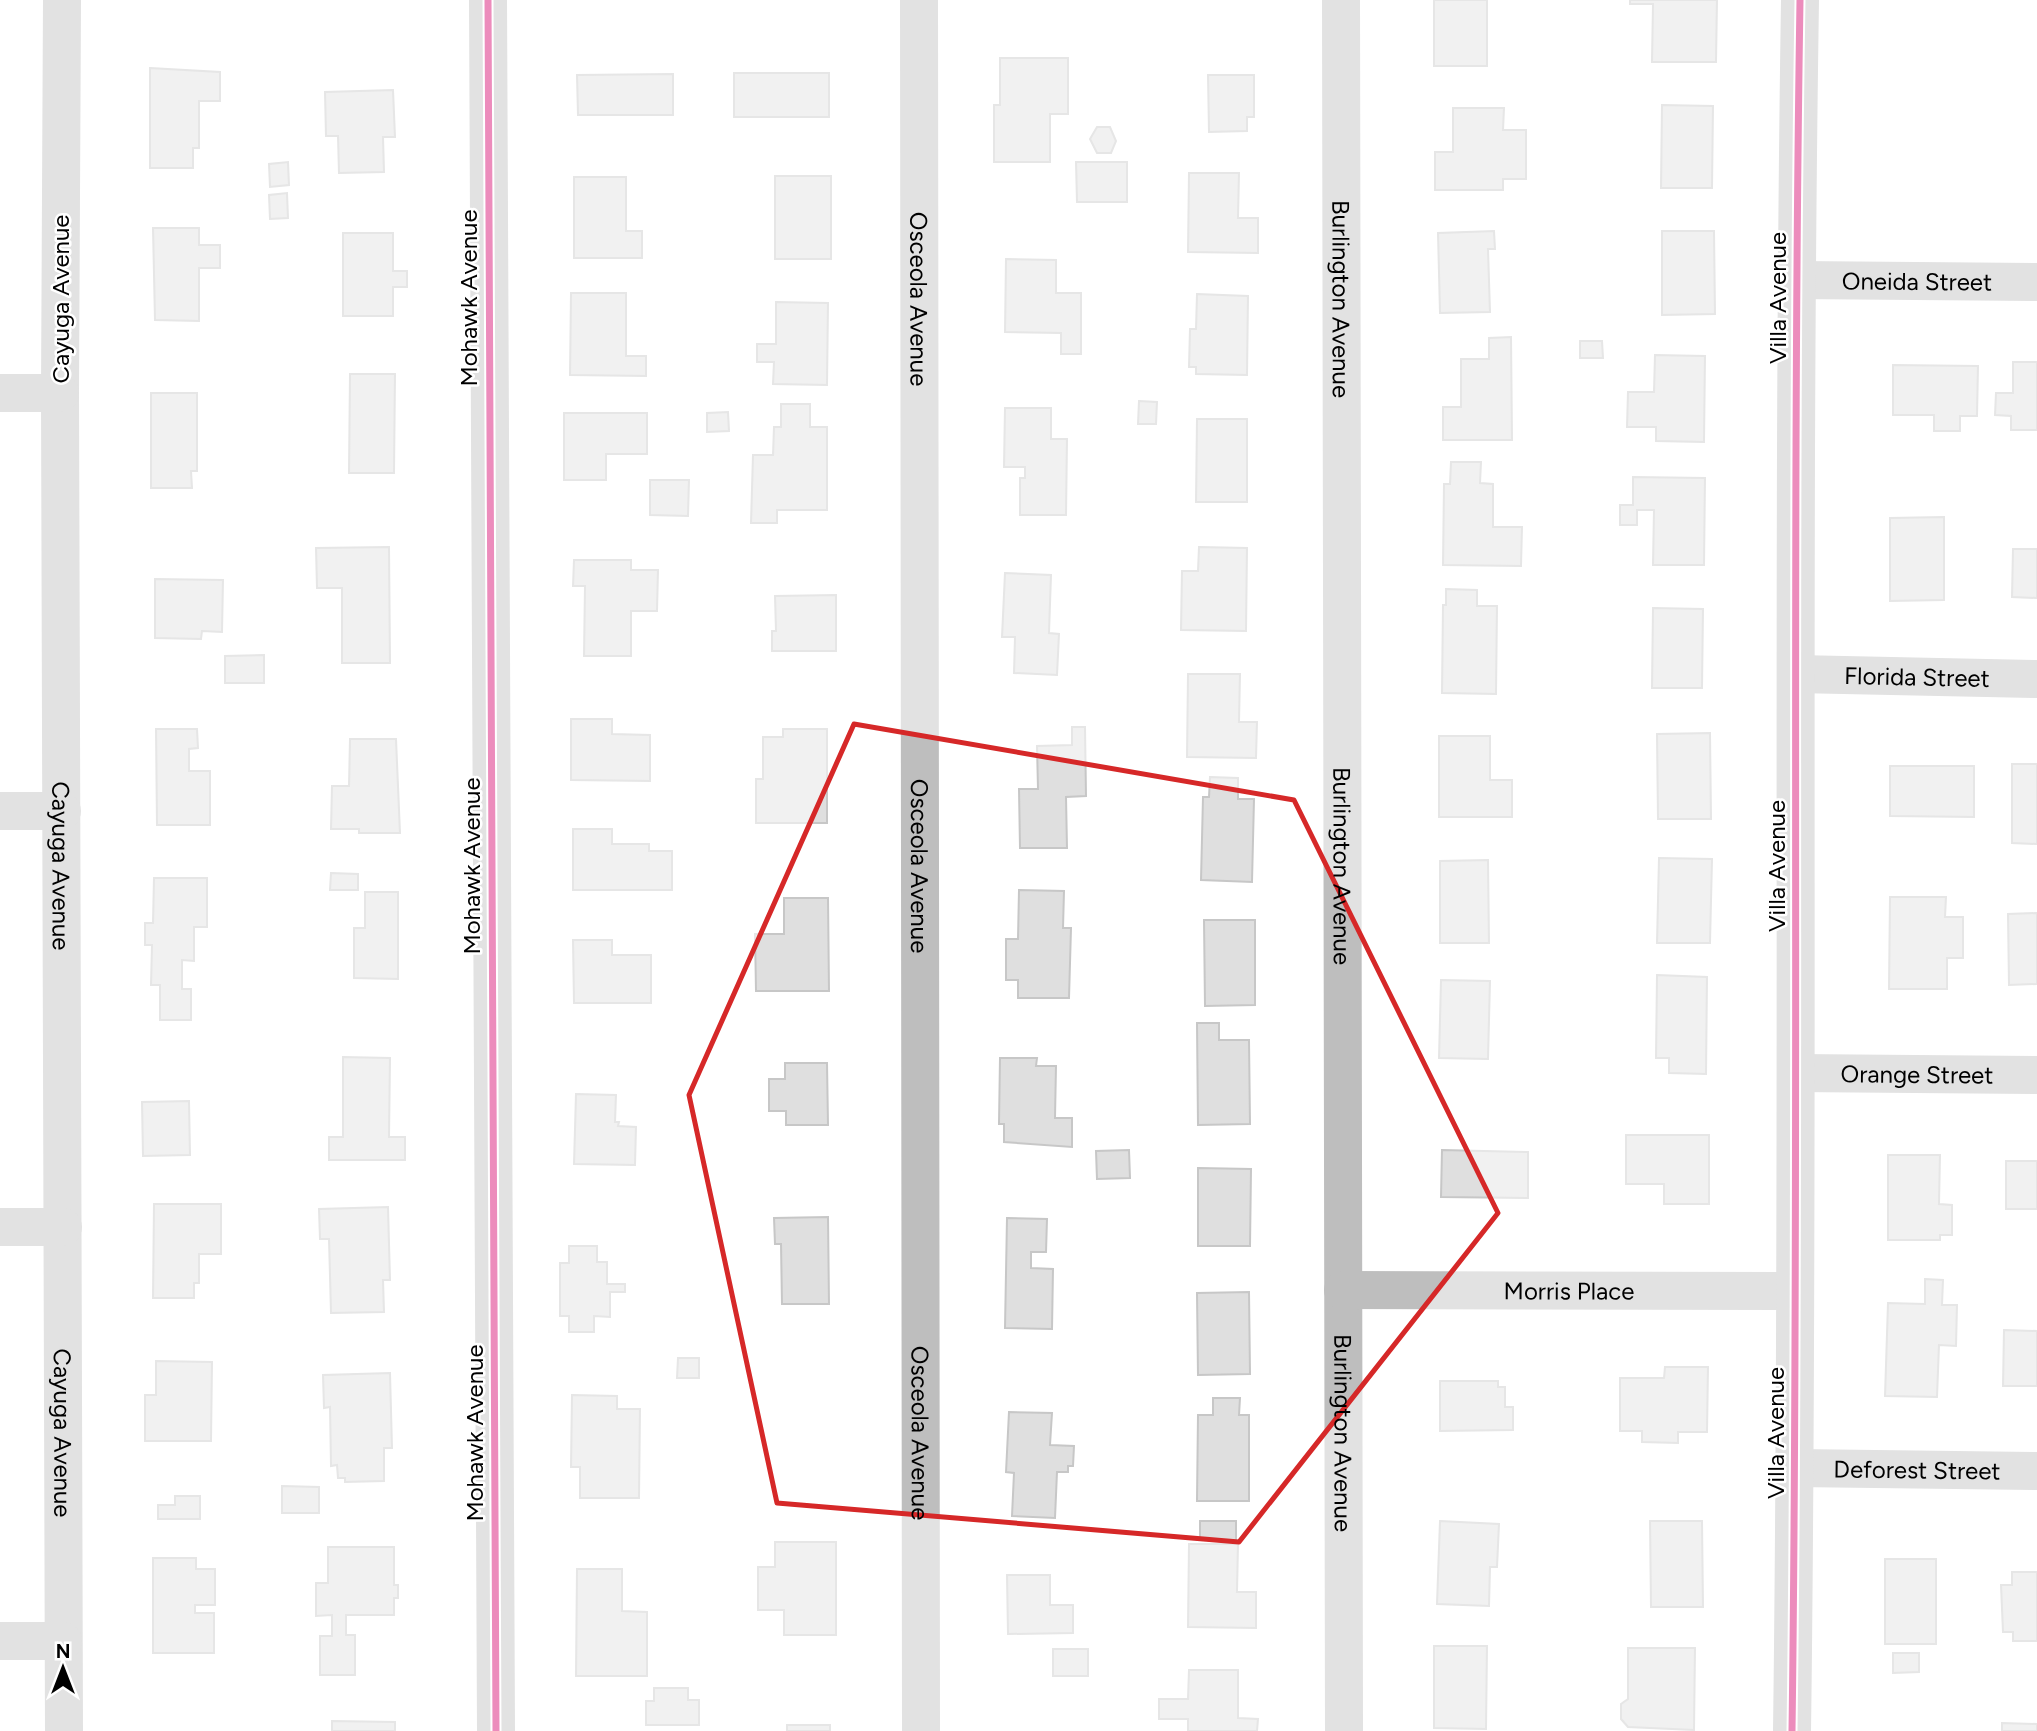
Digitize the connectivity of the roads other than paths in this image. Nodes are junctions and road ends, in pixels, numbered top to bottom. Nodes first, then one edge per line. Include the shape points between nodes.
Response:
1 (62, 0) edge
2 (488, 0) edge
3 (919, 0) edge
4 (1342, 0) edge
5 (1800, 0) edge
6 (1796, 280) junction
7 (2037, 282) edge
8 (0, 393) edge
9 (60, 393) junction
10 (1796, 674) junction
11 (2037, 679) edge
12 (0, 811) edge
13 (62, 811) junction
14 (1796, 1073) junction
15 (2037, 1075) edge
16 (0, 1227) edge
17 (63, 1227) junction
18 (1343, 1290) junction
19 (1793, 1291) junction
20 (1796, 1468) junction
21 (2037, 1471) edge
22 (0, 1641) edge
23 (63, 1641) junction
24 (64, 1731) edge
25 (496, 1731) edge
26 (921, 1731) edge
27 (1344, 1731) edge
28 (1792, 1731) edge

1 - 9 street, Cayuga Avenue
2 - 25 street, Mohawk Avenue
3 - 26 street, Osceola Avenue
4 - 18 street, Burlington Avenue
5 - 6 street, Villa Avenue
6 - 7 street, Oneida Street
6 - 10 street, Villa Avenue
8 - 9 street
9 - 13 street, Cayuga Avenue
10 - 11 street, Florida Street
10 - 14 street, Villa Avenue
12 - 13 street
13 - 17 street, Cayuga Avenue
14 - 15 street, Orange Street
14 - 19 street, Villa Avenue
16 - 17 street
17 - 23 street, Cayuga Avenue
18 - 19 street, Morris Place
18 - 27 street, Burlington Avenue
19 - 20 street, Villa Avenue
20 - 21 street, Deforest Street
20 - 28 street, Villa Avenue
22 - 23 street
23 - 24 street, Cayuga Avenue

